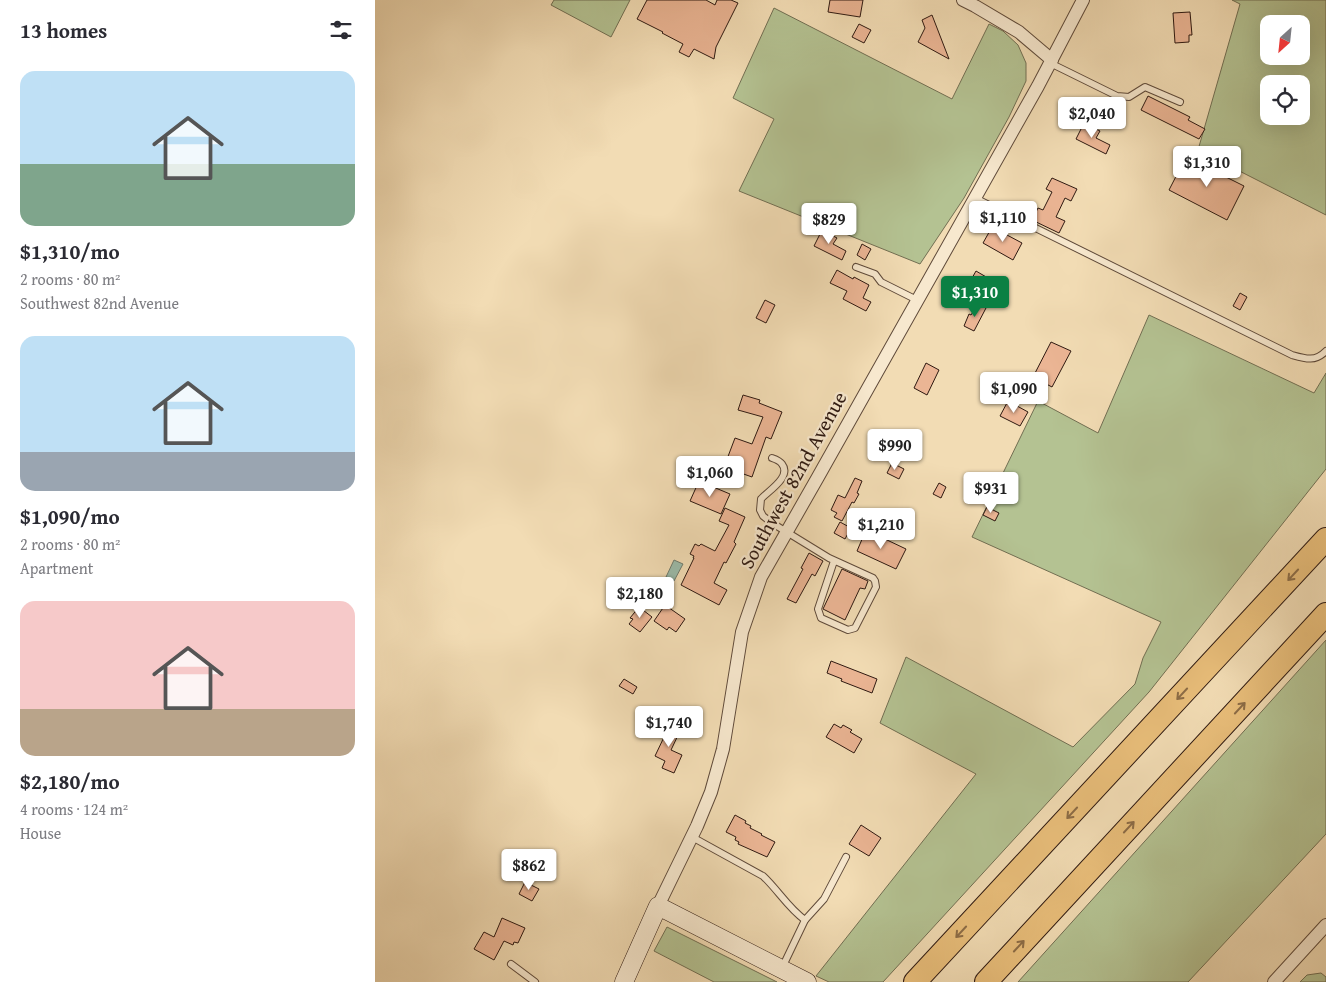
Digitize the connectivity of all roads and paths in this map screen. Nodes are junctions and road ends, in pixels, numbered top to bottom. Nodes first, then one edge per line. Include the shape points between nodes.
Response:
1 (963, 0) edge
2 (1083, 0) edge
3 (1051, 61) junction
4 (1180, 102) dead end
5 (975, 198) junction
6 (857, 267) dead end
7 (917, 300) junction
8 (1326, 351) edge
9 (772, 458) dead end
10 (787, 532) junction
11 (1326, 539) edge
12 (834, 561) junction
13 (1326, 614) edge
14 (692, 837) junction
15 (846, 857) dead end
16 (658, 906) junction
17 (805, 920) junction
18 (1326, 925) edge
19 (511, 964) dead end
20 (781, 969) junction
21 (535, 982) edge
22 (624, 982) edge
23 (807, 982) edge
24 (915, 982) edge
25 (986, 982) edge
26 (1274, 982) edge

1 - 3 street via 1019,32
2 - 3 street, Southwest 82nd Avenue
3 - 4 lane via 1117,96 1129,98 1145,87
3 - 5 street, Southwest 82nd Avenue
5 - 7 street, Southwest 82nd Avenue
5 - 8 lane via 1293,355 1312,359
6 - 7 lane via 875,274 881,282
7 - 10 street, Southwest 82nd Avenue
9 - 10 lane via 781,463 783,475 777,486 761,499 760,510 763,516
10 - 12 lane
10 - 14 street, Southwest 82nd Avenue via 761,577 742,632 723,749 711,792
11 -> 24 highway
12 - 12 lane via 875,581 876,587 853,629 848,630 821,618 819,614
25 -> 13 highway
14 - 16 street, Southwest 82nd Avenue
14 - 17 lane via 763,876
15 - 17 lane via 824,899
16 - 20 street
16 - 22 street, Southwest 82nd Avenue
17 - 20 lane
18 - 26 street
19 - 21 lane
20 - 23 street

